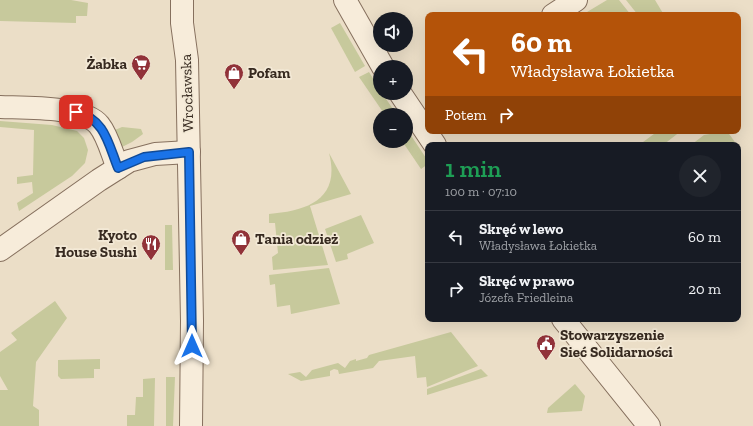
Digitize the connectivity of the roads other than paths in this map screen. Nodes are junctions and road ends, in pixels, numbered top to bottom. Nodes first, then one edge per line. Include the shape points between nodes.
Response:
1 (182, 0) edge
2 (345, 0) edge
3 (576, 0) edge
4 (558, 12) edge
5 (379, 60) edge
6 (405, 100) edge
7 (0, 107) edge
8 (425, 130) edge
9 (189, 152) junction
10 (118, 168) junction
11 (0, 250) edge
12 (565, 322) edge
13 (191, 426) edge
14 (649, 426) edge

1 - 9 street, Wrocławska via 187,60
2 - 5 street
3 - 4 street
6 - 8 street
7 - 10 street via 76,112 91,117 103,131
9 - 10 street via 144,157
9 - 13 street, Wrocławska
10 - 11 street
12 - 14 street

